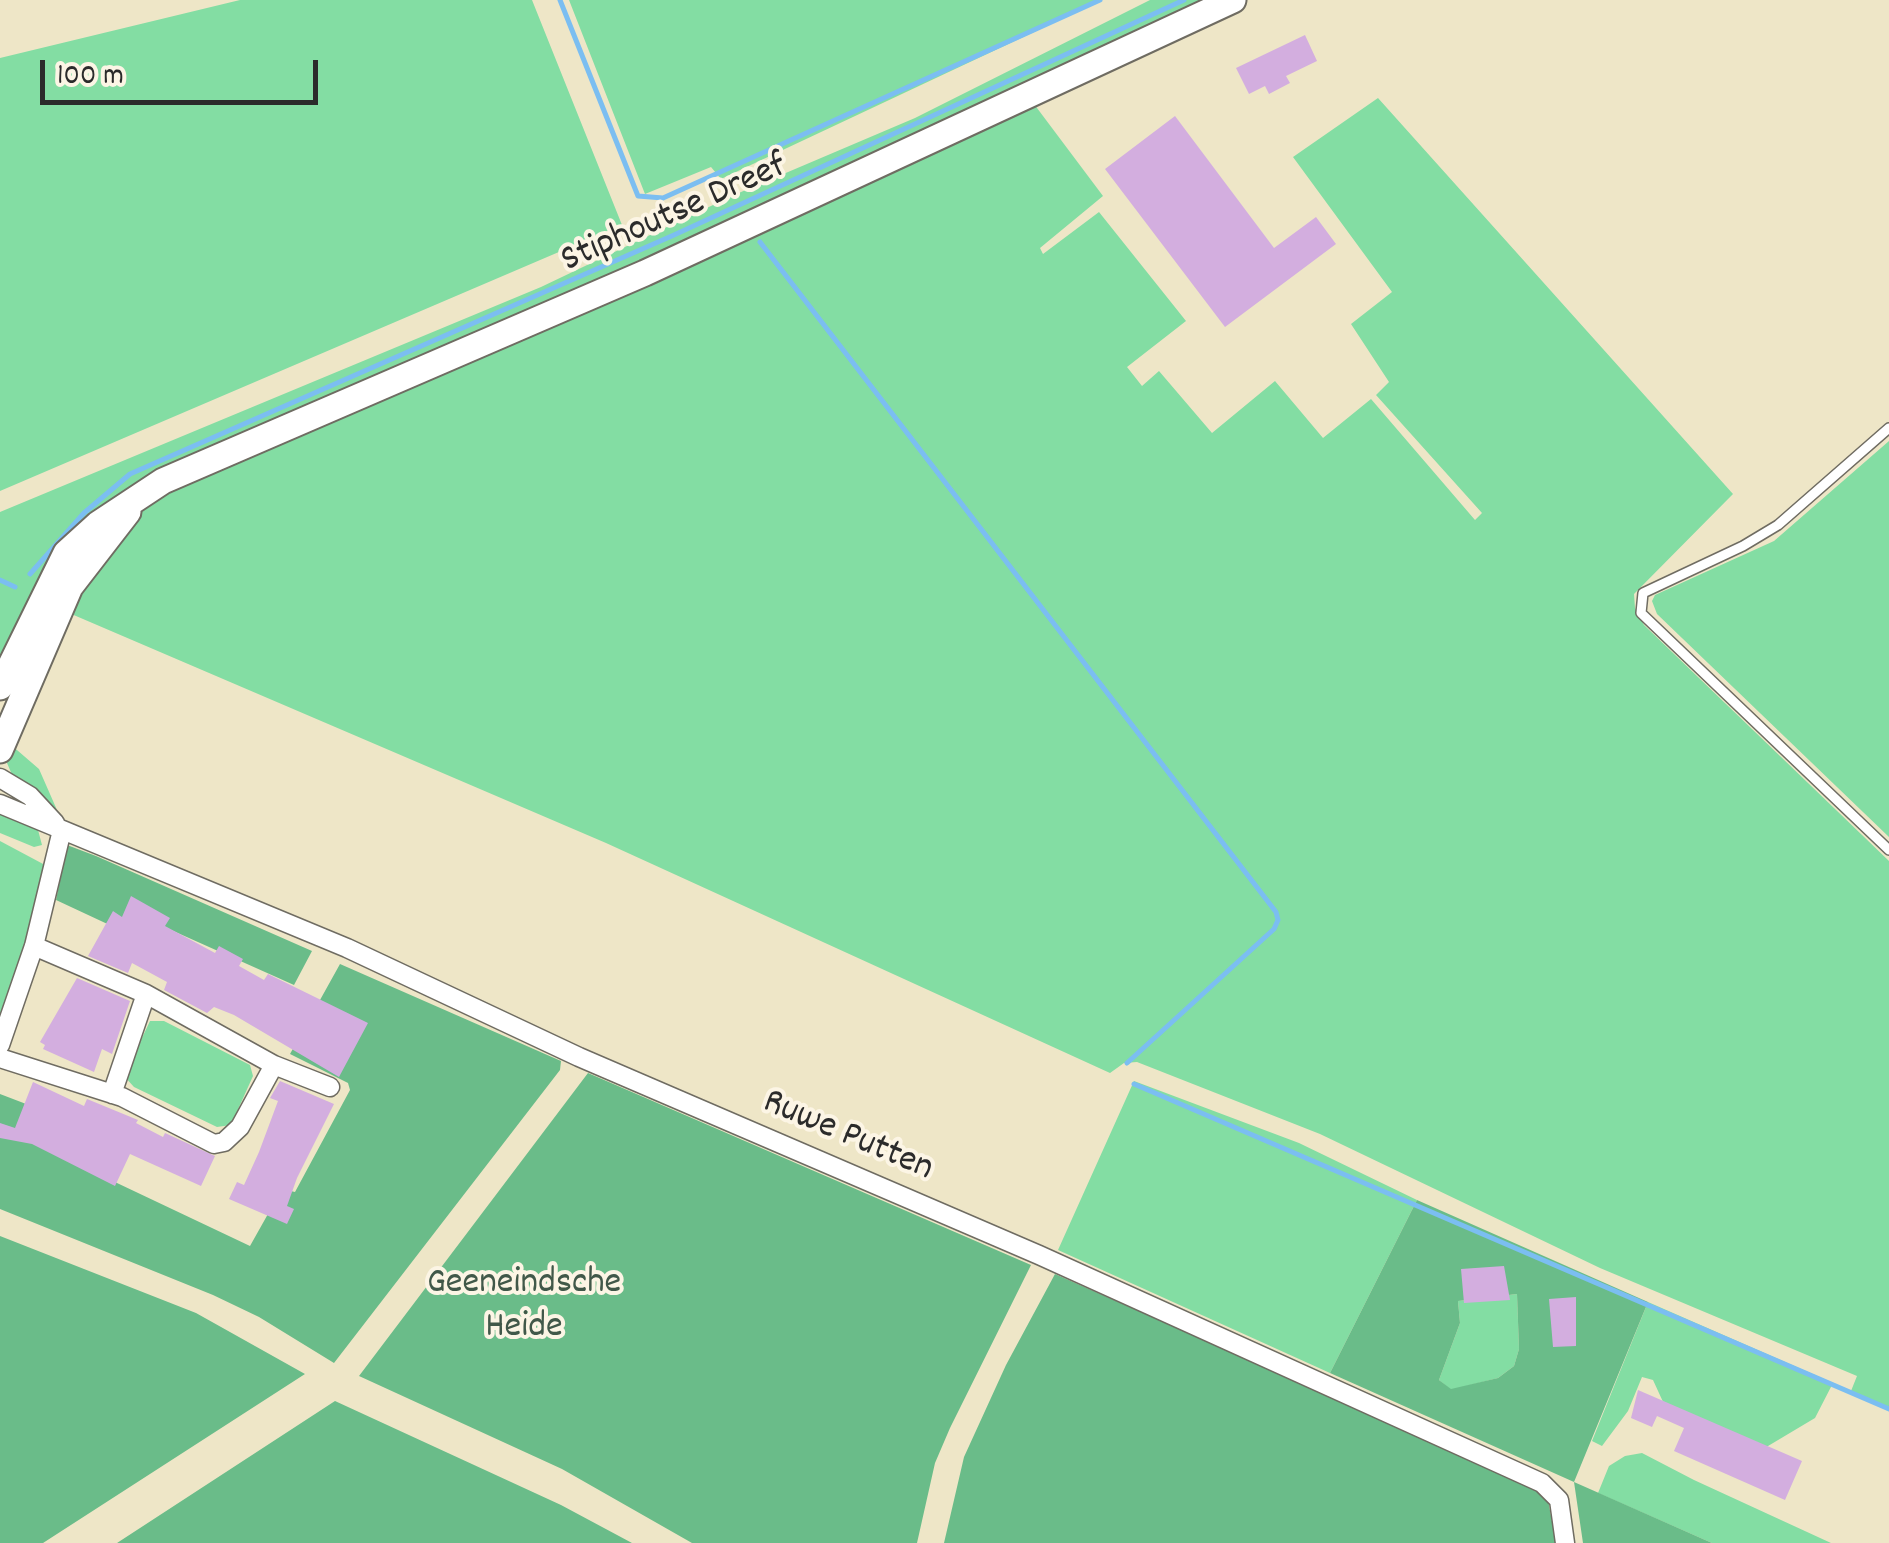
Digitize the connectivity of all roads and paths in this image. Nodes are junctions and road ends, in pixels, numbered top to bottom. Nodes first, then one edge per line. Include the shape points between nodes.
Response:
1 (1233, 0) edge
2 (1889, 428) edge
3 (144, 492) junction
4 (0, 687) edge
5 (0, 750) edge
6 (0, 778) edge
7 (0, 804) edge
8 (62, 830) junction
9 (1889, 850) edge
10 (34, 946) junction
11 (146, 994) junction
12 (0, 1045) edge
13 (0, 1058) edge
14 (274, 1065) junction
15 (330, 1087) dead end
16 (112, 1094) junction
17 (1565, 1543) edge

1 - 3 main road, Stiphoutse Dreef via 645,273 208,458
2 - 9 lane via 1778,525 1643,593 1641,613
3 - 4 main road, Stiphoutse Dreef via 66,553
3 - 5 main road, Stiphoutse Dreef via 70,588
6 - 8 street, Ruwe Putten via 30,796
7 - 8 street, Ruwe Putten
8 - 10 street
8 - 17 street, Ruwe Putten via 346,948 579,1058 1038,1255 1542,1483 1559,1500
10 - 11 street
10 - 12 street
11 - 14 street
11 - 16 street
13 - 16 street
14 - 15 street
14 - 16 street via 240,1126 214,1144

